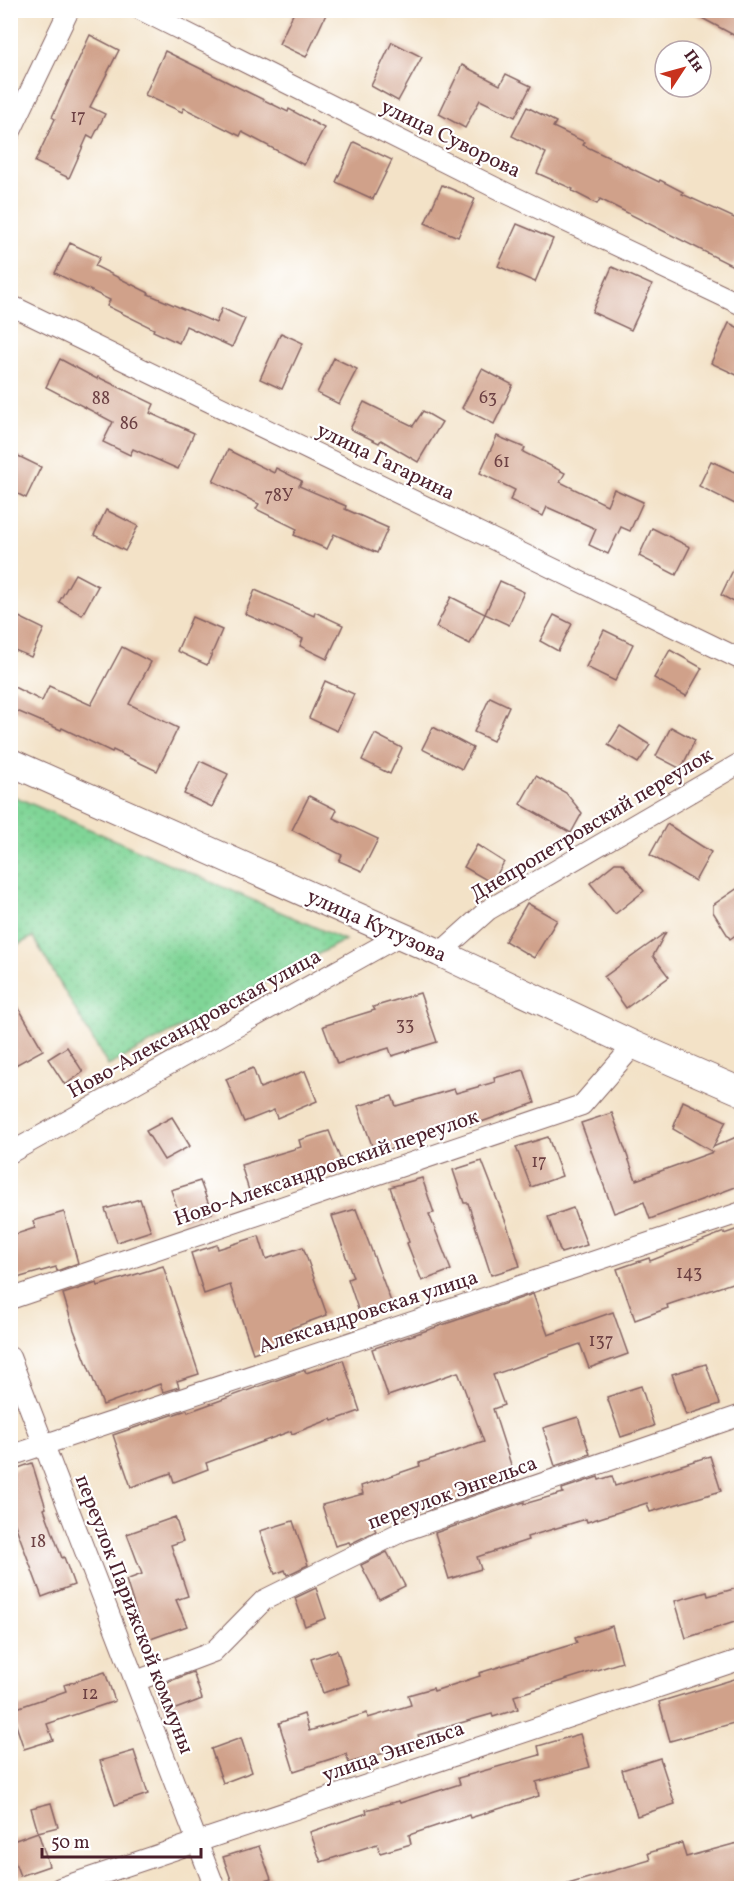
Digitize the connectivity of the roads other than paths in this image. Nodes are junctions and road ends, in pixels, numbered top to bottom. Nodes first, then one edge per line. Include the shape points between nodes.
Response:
1 (69, 10) edge
2 (141, 10) edge
3 (10, 133) edge
4 (10, 305) edge
5 (741, 305) edge
6 (741, 660) edge
7 (10, 762) edge
8 (741, 762) edge
9 (401, 935) junction
10 (440, 953) junction
11 (634, 1045) junction
12 (741, 1092) edge
13 (10, 1154) edge
14 (741, 1212) edge
15 (10, 1299) edge
16 (10, 1357) edge
17 (741, 1414) edge
18 (44, 1445) junction
19 (10, 1455) edge
20 (741, 1659) edge
21 (135, 1682) junction
22 (198, 1843) junction
23 (60, 1888) edge
24 (215, 1888) edge

1 - 3 street
2 - 5 street, улица Суворова via 504,192
4 - 6 street, улица Гагарина
7 - 9 main road, улица Кутузова
8 - 10 street, Днепропетровский переулок via 488,910
9 - 10 main road, улица Кутузова
9 - 13 street, Ново-Александровская улица
10 - 11 main road, улица Кутузова
11 - 12 main road, улица Кутузова
11 - 15 street, Ново-Александровский переулок via 582,1105
14 - 18 street, Александровская улица
16 - 18 street, переулок Парижской коммуны
17 - 21 street, переулок Энгельса via 403,1531 264,1600 213,1652
18 - 19 street, Александровская улица
18 - 21 street, переулок Парижской коммуны
20 - 22 street, улица Энгельса
21 - 22 street, переулок Парижской коммуны
22 - 23 street, улица Энгельса
22 - 24 street, переулок Парижской коммуны

